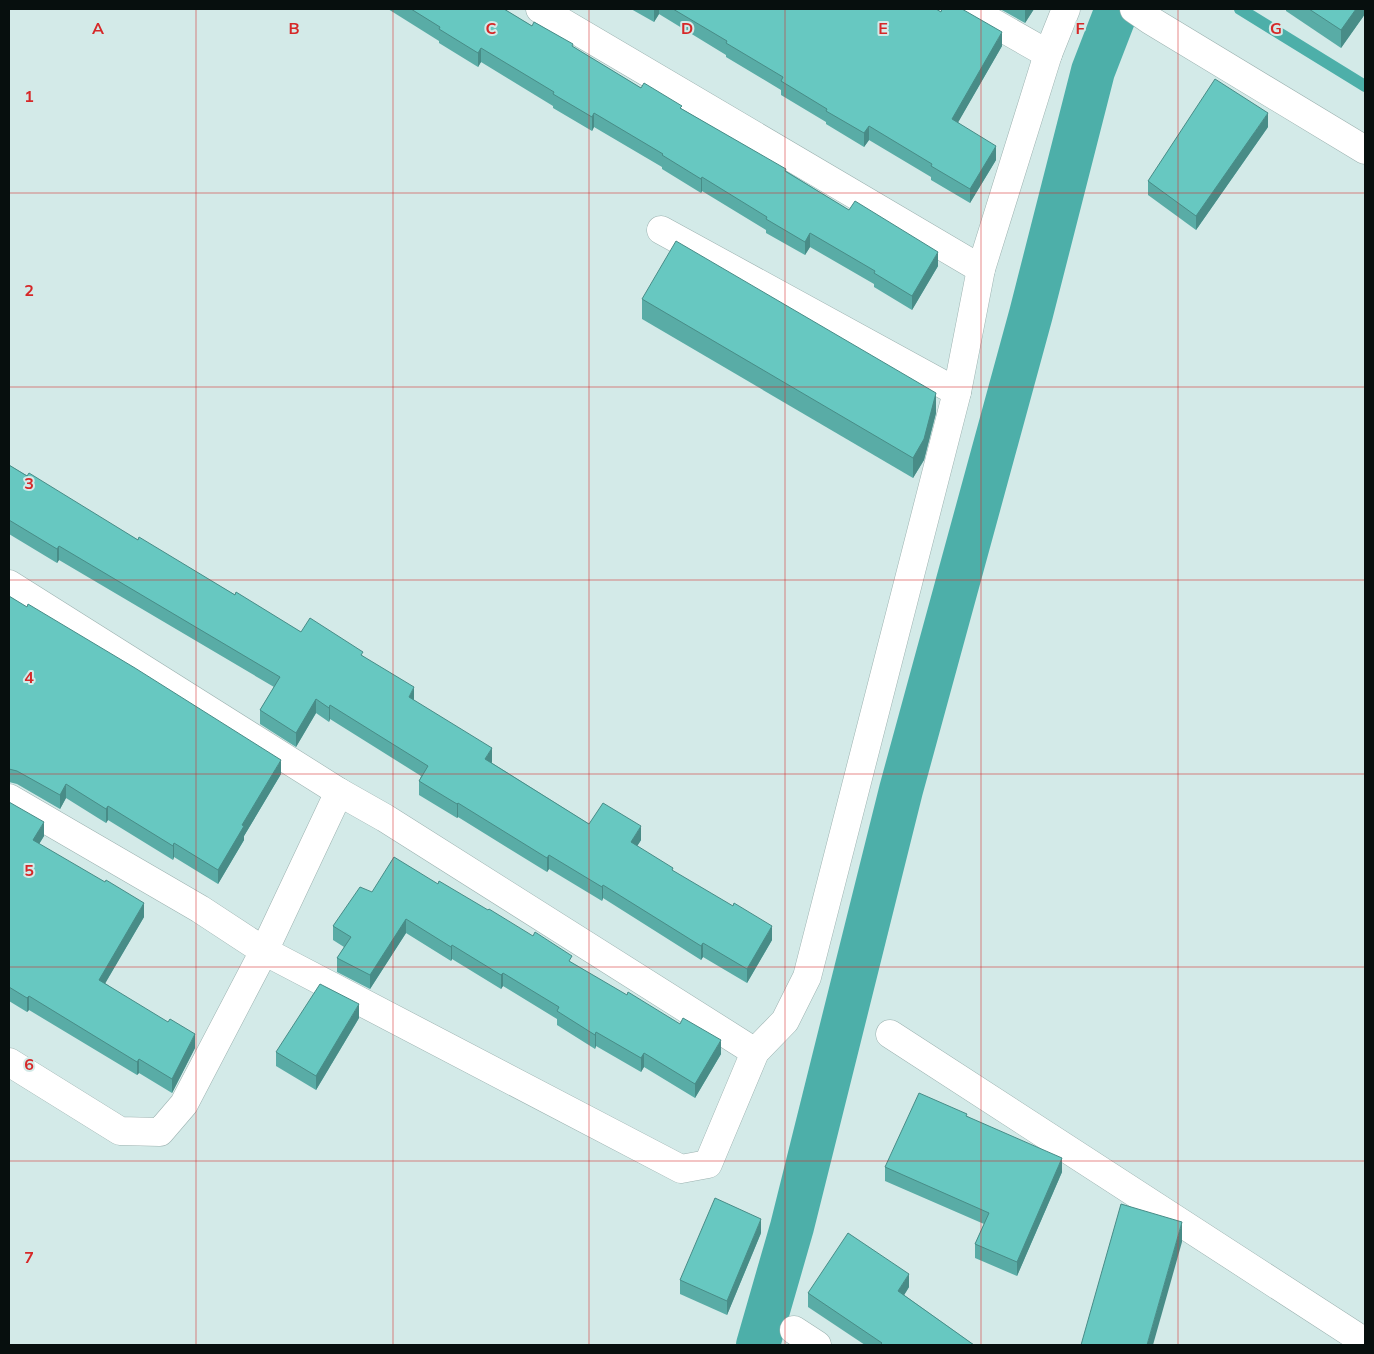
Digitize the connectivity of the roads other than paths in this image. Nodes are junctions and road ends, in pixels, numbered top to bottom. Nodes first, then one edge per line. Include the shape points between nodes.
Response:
1 (540, 9) edge
2 (969, 9) edge
3 (1066, 9) edge
4 (1142, 15) edge
5 (1048, 54) junction
6 (1365, 150) edge
7 (661, 230) dead end
8 (981, 268) junction
9 (957, 392) junction
10 (9, 584) edge
11 (339, 792) junction
12 (9, 798) edge
13 (264, 951) junction
14 (890, 1034) dead end
15 (755, 1052) junction
16 (9, 1062) edge
17 (794, 1330) dead end
18 (1365, 1342) edge
19 (817, 1345) edge

1 - 8 street
2 - 5 street
3 - 5 street
4 - 6 street
5 - 8 street
7 - 9 street
8 - 9 street
9 - 15 street via 807,977 785,1021
10 - 11 street
11 - 13 street
11 - 15 street
12 - 13 street via 200,909
13 - 15 street via 681,1169 708,1164
13 - 16 street via 184,1104 160,1132 120,1131
14 - 18 street
17 - 19 street

